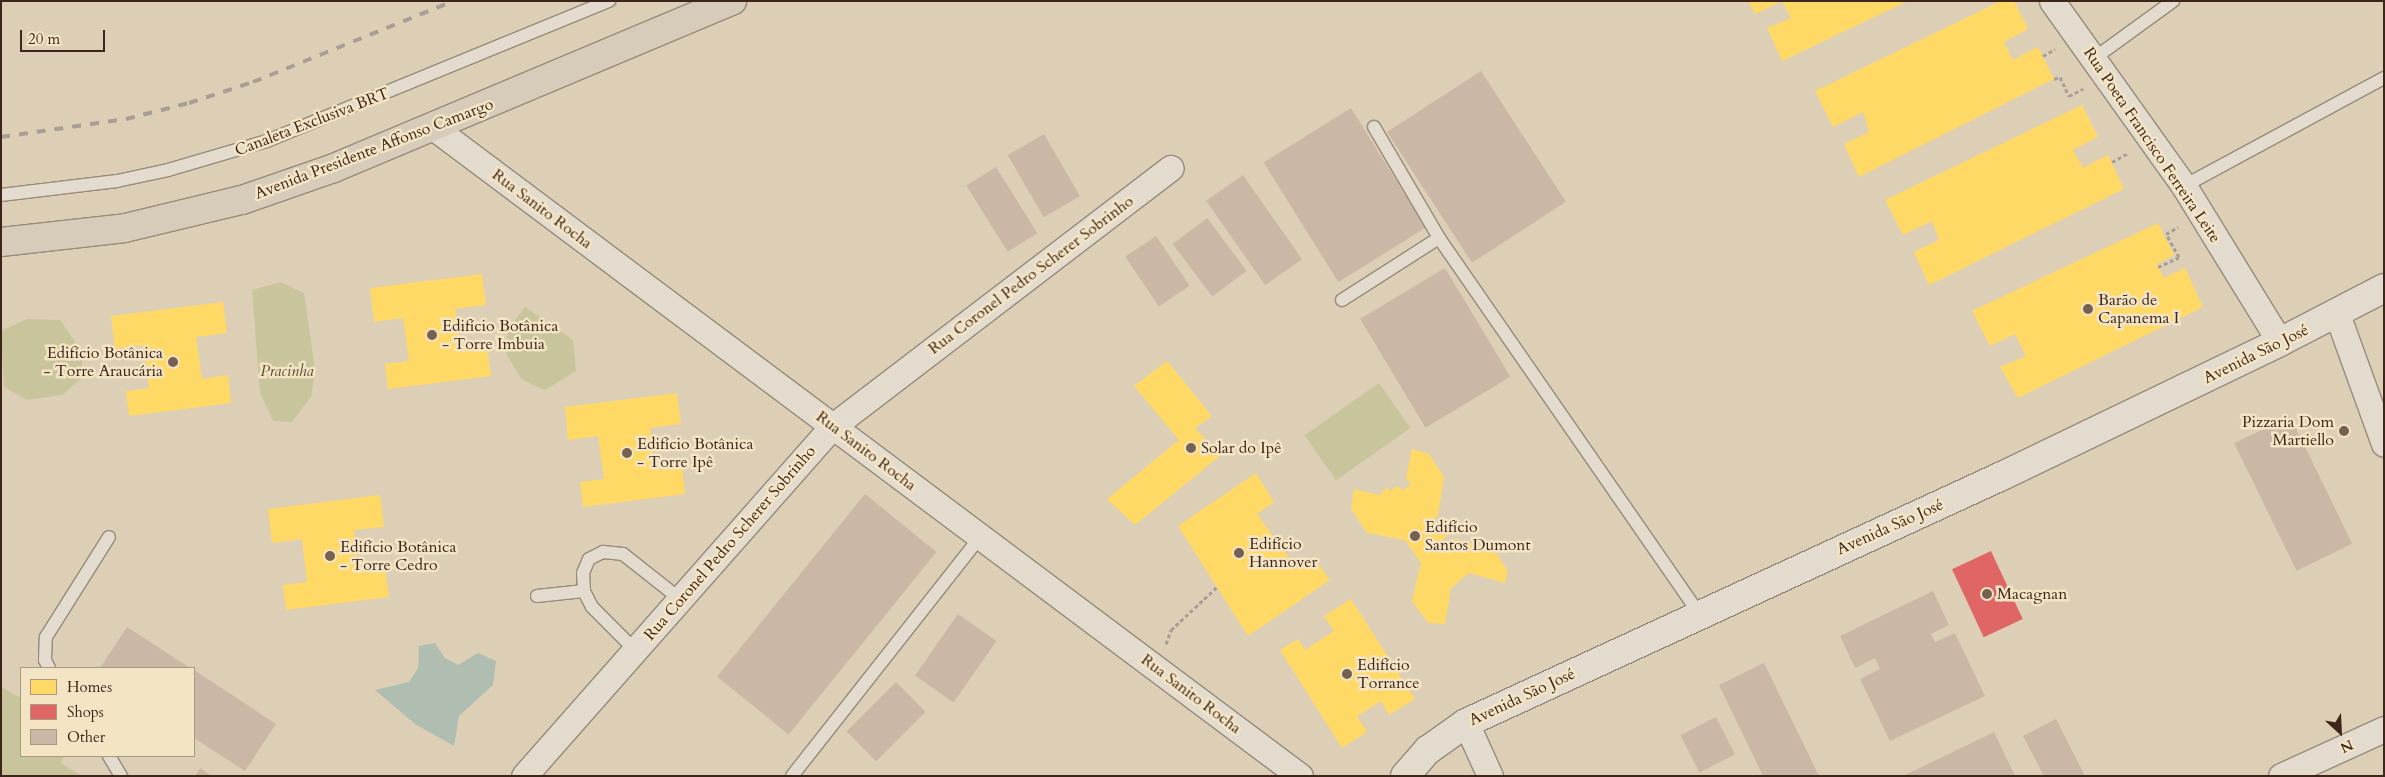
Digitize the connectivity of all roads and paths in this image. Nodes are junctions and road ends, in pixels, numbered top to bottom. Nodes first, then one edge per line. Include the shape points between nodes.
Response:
1 (609, 1) edge
2 (732, 1) edge
3 (2052, 1) edge
4 (2173, 1) edge
5 (2093, 59) junction
6 (2384, 78) edge
7 (1374, 126) dead end
8 (433, 127) junction
9 (1171, 168) dead end
10 (2184, 186) junction
11 (1, 195) edge
12 (2200, 213) junction
13 (1439, 238) junction
14 (1, 242) edge
15 (2158, 266) dead end
16 (2384, 288) edge
17 (1342, 300) dead end
18 (2337, 314) junction
19 (2280, 342) junction
20 (833, 426) junction
21 (2384, 444) edge
22 (109, 537) dead end
23 (980, 537) junction
24 (1217, 587) dead end
25 (584, 591) junction
26 (537, 596) dead end
27 (680, 599) junction
28 (1700, 614) junction
29 (635, 650) junction
30 (48, 667) edge
31 (1154, 667) junction
32 (1466, 723) junction
33 (2384, 729) edge
34 (110, 757) edge
35 (121, 776) edge
36 (524, 776) edge
37 (792, 776) edge
38 (1300, 776) edge
39 (1405, 776) edge
40 (1490, 776) edge
41 (2281, 776) edge

1 - 11 lane, Canaleta Exclusiva BRT via 267,142 117,181
2 - 8 main road, Avenida Presidente Affonso Camargo
3 - 5 street, Rua Poeta Francisco Ferreira Leite
4 - 5 lane
5 - 10 street, Rua Poeta Francisco Ferreira Leite
6 - 10 lane
7 - 13 lane
8 - 14 main road, Avenida Presidente Affonso Camargo via 290,184 194,213 125,228
8 - 20 street, Rua Sanito Rocha
9 - 20 street, Rua Coronel Pedro Scherer Sobrinho
10 - 12 street, Rua Poeta Francisco Ferreira Leite
12 - 15 path via 2166,234 2179,257
12 - 19 street, Rua Poeta Francisco Ferreira Leite
13 - 17 lane
13 - 28 lane
16 - 18 street, Avenida São José
18 - 19 street, Avenida São José
18 - 21 street
19 - 28 street, Avenida São José via 2004,475
20 - 23 street, Rua Sanito Rocha
20 - 27 street, Rua Coronel Pedro Scherer Sobrinho
22 - 30 lane via 46,637 45,660
23 - 31 street, Rua Sanito Rocha
23 - 37 lane
24 - 31 path via 1171,630
25 - 26 lane
25 - 27 lane via 583,573 589,559 603,552 623,554
25 - 29 lane via 592,606
27 - 29 street, Rua Coronel Pedro Scherer Sobrinho
28 - 32 street, Avenida São José
29 - 36 street, Rua Coronel Pedro Scherer Sobrinho
31 - 38 street, Rua Sanito Rocha
32 - 39 street, Avenida São José via 1428,750
32 - 40 street
33 - 41 street
34 - 35 lane

